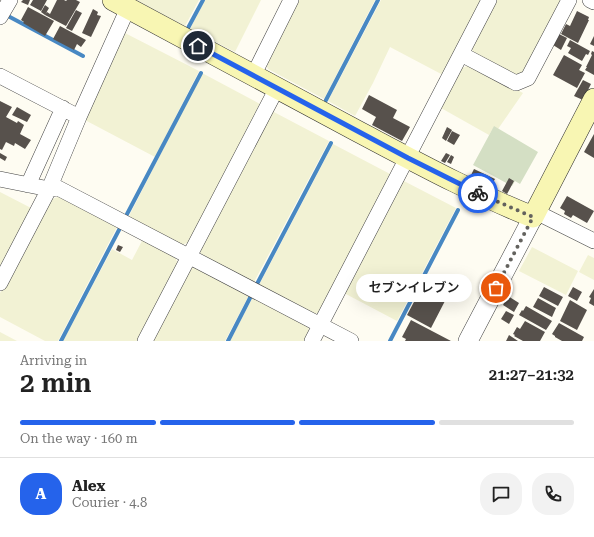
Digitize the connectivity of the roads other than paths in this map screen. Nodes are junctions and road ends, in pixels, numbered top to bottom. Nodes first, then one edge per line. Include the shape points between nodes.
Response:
1 (10, 0) edge
2 (291, 0) edge
3 (489, 0) edge
4 (569, 0) edge
5 (590, 0) edge
6 (117, 2) edge
7 (594, 2) edge
8 (0, 17) edge
9 (461, 54) junction
10 (0, 76) edge
11 (253, 76) junction
12 (277, 88) junction
13 (594, 99) edge
14 (62, 108) junction
15 (79, 117) junction
16 (408, 158) junction
17 (0, 179) edge
18 (28, 185) junction
19 (49, 189) junction
20 (534, 214) junction
21 (594, 241) edge
22 (189, 256) junction
23 (0, 283) edge
24 (321, 325) junction
25 (145, 341) edge
26 (312, 341) edge
27 (351, 341) edge
28 (468, 341) edge

1 - 8 street
2 - 11 street
3 - 9 street
4 - 9 street via 528,78 516,83
5 - 7 street
6 - 11 main road
6 - 15 street
9 - 16 street
10 - 14 street
11 - 12 main road
12 - 16 main road
12 - 22 street
13 - 20 main road
14 - 15 street
14 - 18 street
15 - 19 street
16 - 20 main road via 477,193
16 - 24 street
17 - 18 street
18 - 19 street
19 - 22 street via 58,188
19 - 23 street
20 - 21 street
20 - 28 street
22 - 24 street
22 - 25 street
24 - 26 street
24 - 27 street

